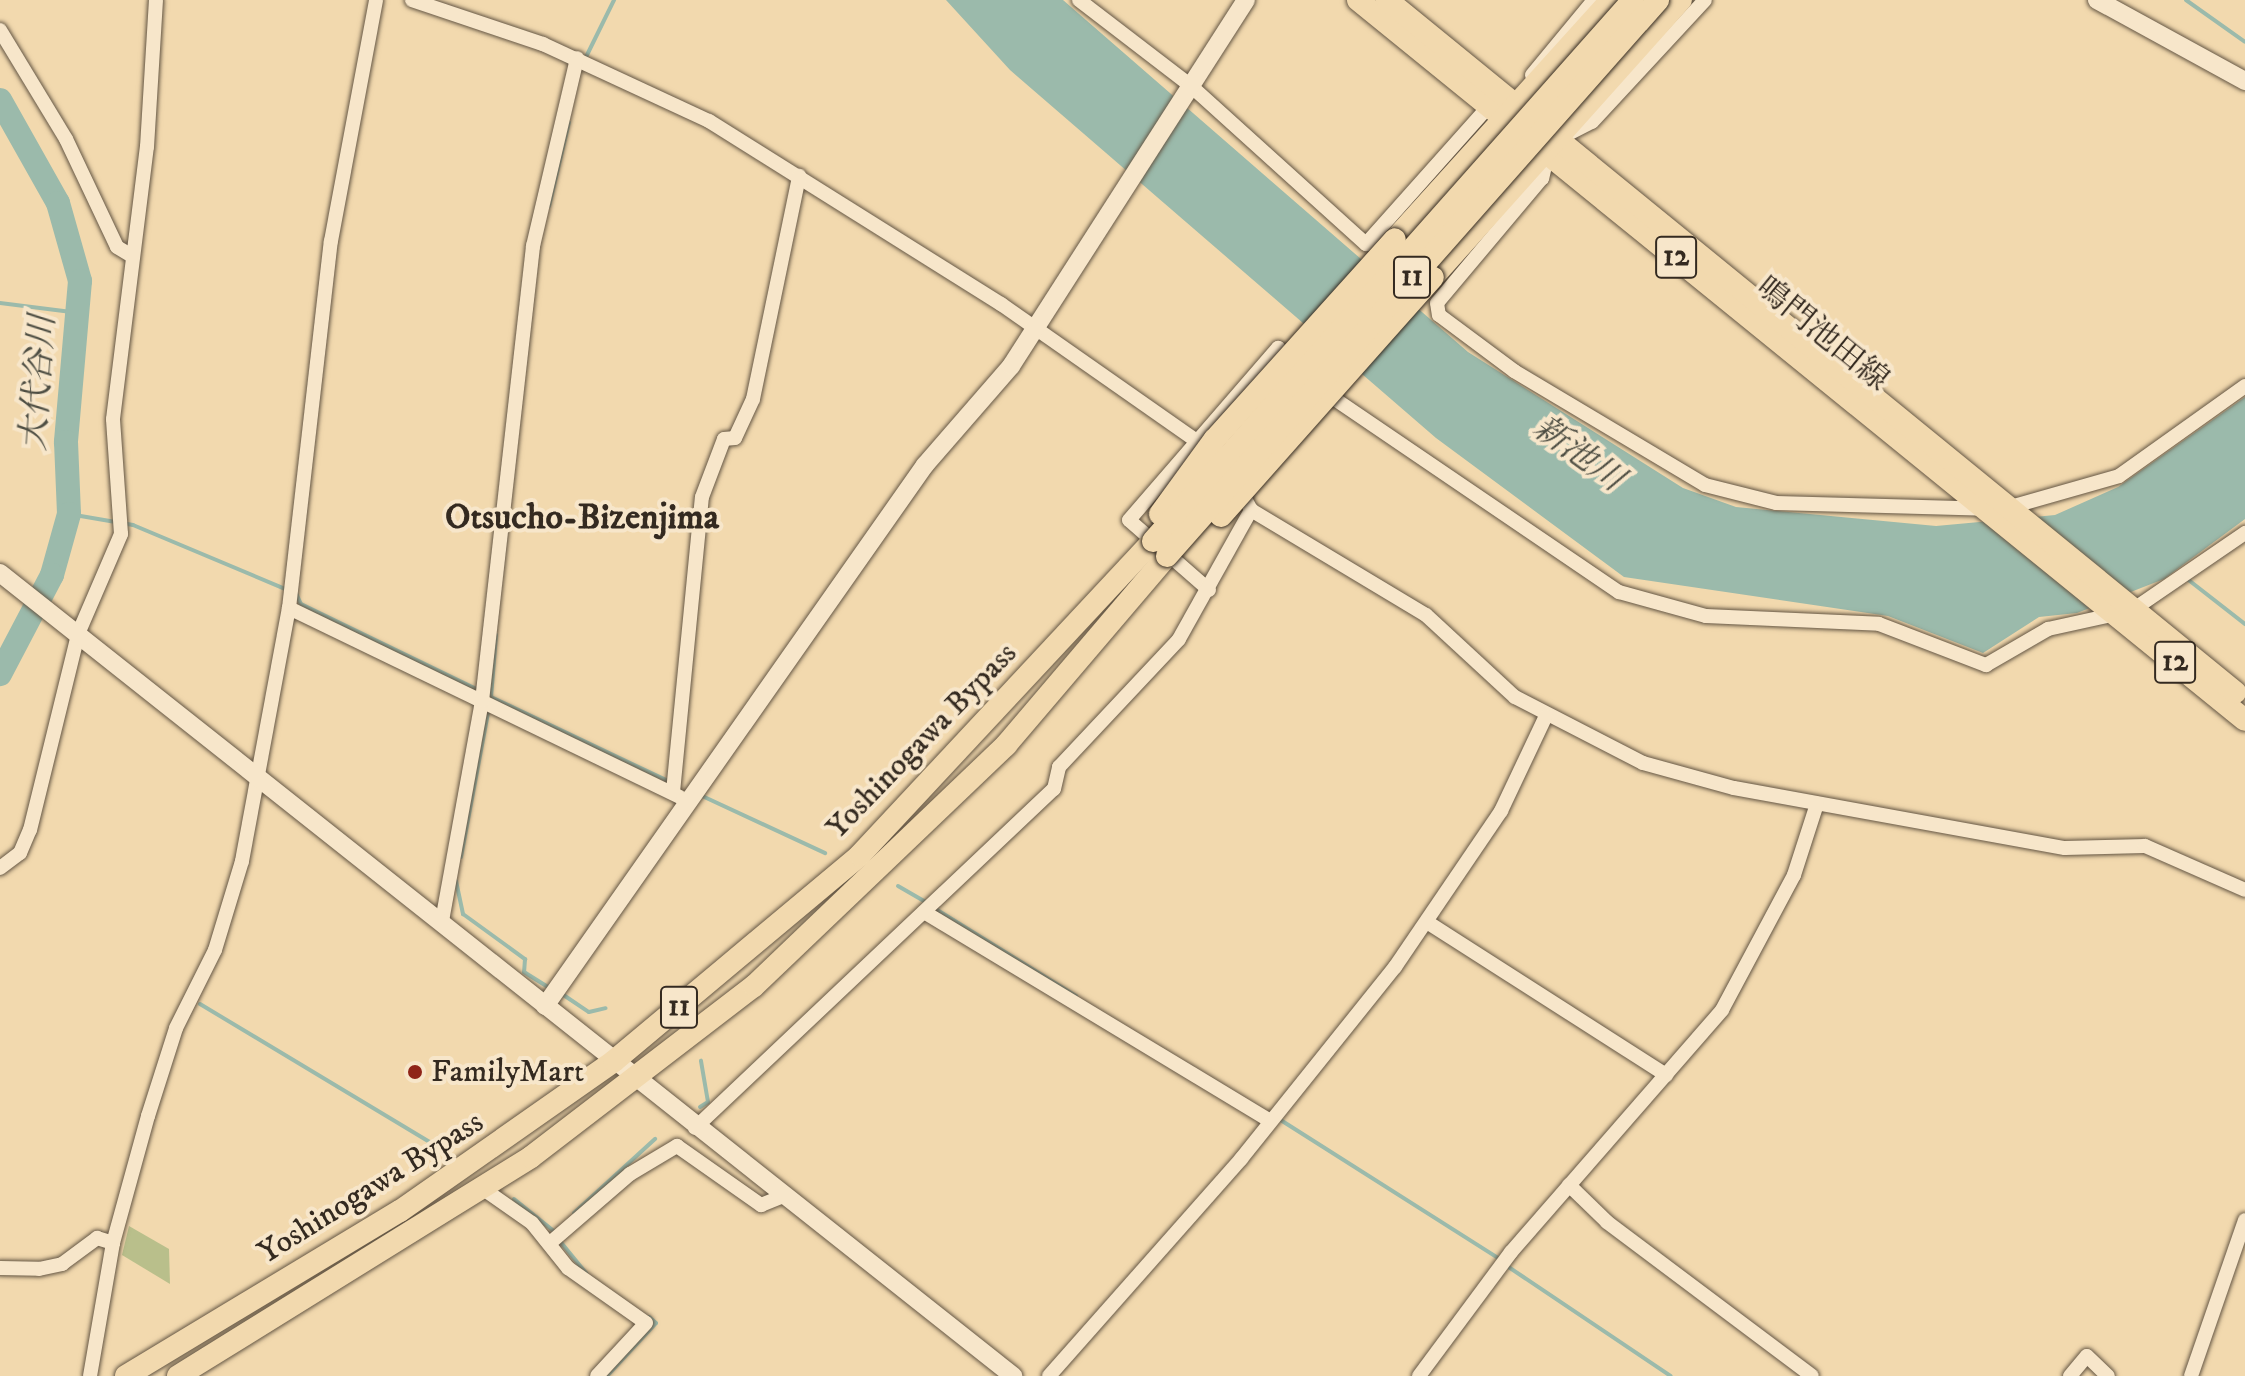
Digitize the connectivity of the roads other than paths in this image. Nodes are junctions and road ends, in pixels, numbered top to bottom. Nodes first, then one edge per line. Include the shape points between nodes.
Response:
1 (156, 0) edge
2 (376, 0) edge
3 (412, 0) edge
4 (1079, 0) edge
5 (1246, 0) edge
6 (1358, 0) edge
7 (1387, 0) edge
8 (1594, 0) edge
9 (1611, 0) edge
10 (1633, 0) edge
11 (1658, 0) edge
12 (1681, 0) edge
13 (1705, 0) edge
14 (2097, 0) edge
15 (0, 30) edge
16 (577, 58) junction
17 (2245, 81) edge
18 (1189, 89) junction
19 (1501, 109) junction
20 (1555, 145) junction
21 (799, 176) junction
22 (132, 256) junction
23 (1035, 327) junction
24 (2245, 386) edge
25 (1198, 437) junction
26 (1251, 510) junction
27 (2001, 511) junction
28 (2245, 533) edge
29 (1160, 549) junction
30 (3, 576) edge
31 (1209, 590) junction
32 (2120, 607) junction
33 (289, 608) junction
34 (72, 630) junction
35 (2245, 700) edge
36 (482, 701) junction
37 (1546, 716) junction
38 (2245, 720) edge
39 (254, 772) junction
40 (680, 797) junction
41 (1817, 804) junction
42 (0, 868) edge
43 (2245, 890) edge
44 (924, 912) junction
45 (442, 921) junction
46 (1427, 922) junction
47 (545, 1006) junction
48 (614, 1061) junction
49 (1666, 1075) junction
50 (638, 1081) junction
51 (1270, 1121) junction
52 (695, 1128) junction
53 (1569, 1185) junction
54 (482, 1188) junction
55 (781, 1197) junction
56 (2245, 1220) edge
57 (555, 1241) junction
58 (113, 1243) junction
59 (0, 1268) edge
60 (90, 1376) edge
61 (126, 1376) edge
62 (178, 1376) edge
63 (597, 1376) edge
64 (1013, 1376) edge
65 (1049, 1376) edge
66 (1419, 1376) edge
67 (1812, 1376) edge
68 (2070, 1376) edge
69 (2108, 1376) edge
70 (2191, 1376) edge

1 - 22 street
2 - 33 street via 331,241
3 - 16 street
4 - 18 street
5 - 18 street
6 - 19 main road, 鳴門池田線 / 12
7 - 19 main road, 鳴門池田線 / 12
8 - 19 street
9 - 19 main road
10 - 29 main road, Yoshinogawa Bypass / 11, bridge
11 - 29 main road, Yoshinogawa Bypass / 11, bridge
12 - 20 main road
13 - 20 street via 1592,122
14 - 17 street
15 - 22 street via 66,139 117,247
16 - 21 street via 709,121
16 - 36 street via 533,246
18 - 19 street via 1366,244
18 - 23 street
19 - 20 main road, 鳴門池田線 / 12
19 - 29 main road, 11, bridge via 1395,239 1214,440
20 - 27 main road, 鳴門池田線 / 12
20 - 27 street via 1542,178 1437,303 1439,315 1514,371 1705,485 1776,503
20 - 29 main road, bridge via 1433,277
21 - 23 street
21 - 40 street via 753,399 735,438 724,439 700,508
22 - 34 street via 113,419 121,534
23 - 25 street
23 - 40 street via 979,408 925,465
24 - 27 street via 2119,476
25 - 26 street
25 - 31 street via 1129,520
25 - 32 street via 1278,348 1342,408 1514,514 1619,592 1706,616 1879,624 1986,665 2048,629
26 - 31 street
26 - 37 street via 1426,615
27 - 32 main road, 鳴門池田線 / 12
28 - 32 street
29 - 48 main road, Yoshinogawa Bypass / 11 via 1115,583 860,855
29 - 50 main road, Yoshinogawa Bypass / 11 via 1085,660 881,870
30 - 34 street
31 - 44 street via 1152,674 1059,767 1054,789
32 - 35 main road, 鳴門池田線 / 12
32 - 38 main road, 鳴門池田線 / 12
33 - 36 street
33 - 39 street
34 - 39 street
34 - 42 street via 30,830 20,853
36 - 40 street
36 - 45 street
37 - 41 street via 1666,771
37 - 46 street via 1501,811
39 - 45 street
39 - 58 street via 242,861 220,935 176,1028
40 - 47 street
41 - 43 street via 2065,848 2145,846
41 - 49 street via 1794,875 1722,1010
44 - 51 street
44 - 52 street
45 - 47 street
46 - 49 street
46 - 51 street
47 - 48 street
48 - 50 street
48 - 61 main road, Yoshinogawa Bypass / 11 via 400,1211
49 - 53 street
50 - 52 street
50 - 54 main road, Yoshinogawa Bypass / 11
51 - 65 street
52 - 55 street
53 - 66 street
53 - 67 street via 1607,1222
54 - 57 street
54 - 62 main road, Yoshinogawa Bypass / 11
55 - 57 street via 761,1205 677,1146 630,1174
55 - 64 street
56 - 70 street
57 - 63 street via 568,1268 646,1323
58 - 59 street via 97,1238 39,1269
58 - 60 street
68 - 69 street via 2087,1356

